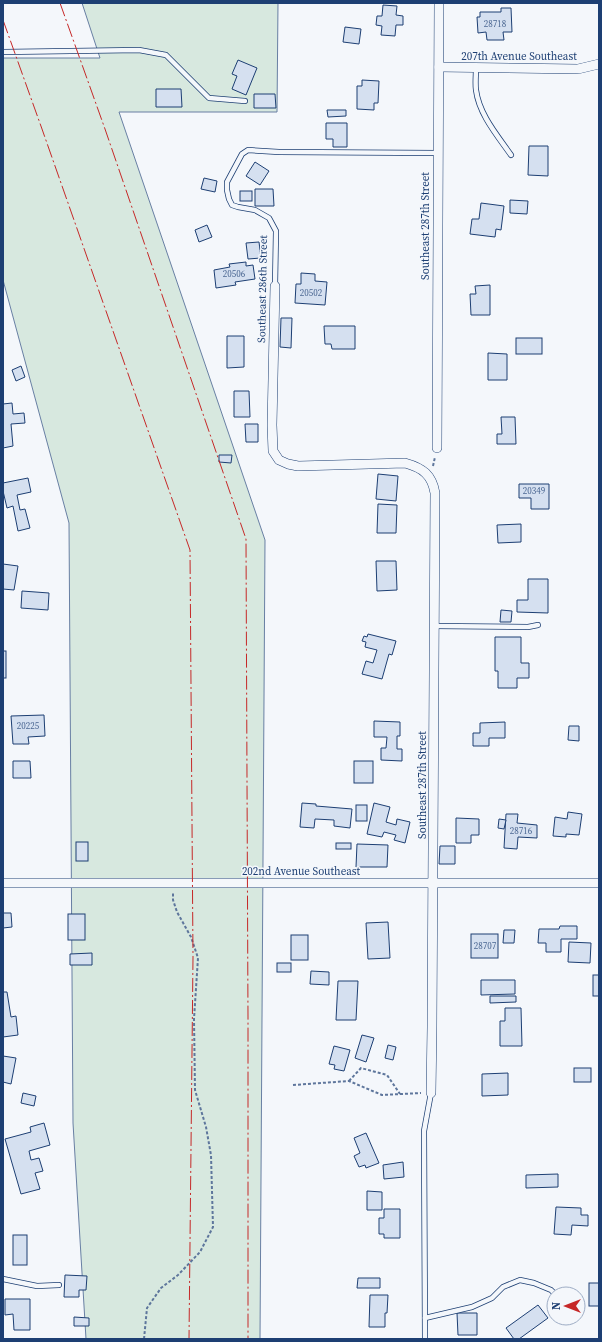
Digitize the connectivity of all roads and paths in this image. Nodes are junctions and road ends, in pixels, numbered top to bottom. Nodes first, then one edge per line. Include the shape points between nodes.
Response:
1 (440, 3) edge
2 (3, 52) edge
3 (599, 64) edge
4 (439, 67) junction
5 (476, 68) junction
6 (245, 101) dead end
7 (438, 153) junction
8 (511, 155) dead end
9 (275, 286) joint
10 (437, 448) joint
11 (430, 477) junction
12 (538, 625) dead end
13 (434, 626) junction
14 (3, 883) edge
15 (173, 883) junction
16 (599, 883) edge
17 (433, 884) junction
18 (349, 1081) junction
19 (293, 1085) dead end
20 (430, 1093) junction
21 (400, 1094) junction
22 (3, 1279) edge
23 (59, 1285) dead end
24 (546, 1288) edge
25 (425, 1318) junction
26 (144, 1339) edge
27 (425, 1339) edge

1 - 4 street, Southeast 287th Street
2 - 6 lane via 139,50 166,55 209,98
3 - 5 street, 207th Avenue Southeast via 578,69
4 - 5 street, 207th Avenue Southeast
4 - 7 street, Southeast 287th Street
5 - 8 lane via 476,89 481,108 493,131
7 - 9 lane, Southeast 286th Street via 248,150 242,154 228,182 229,199 238,207 256,210 269,218 276,231
7 - 10 street, Southeast 287th Street
9 - 11 street, Southeast 286th Street via 272,425 273,451 279,460 298,466 405,463 416,466
10 - 11 path
11 - 13 street, Southeast 287th Street via 435,493
12 - 13 lane
13 - 17 street, Southeast 287th Street
14 - 15 street, 202nd Avenue Southeast
15 - 17 street, 202nd Avenue Southeast
15 - 26 path via 173,900 198,958 194,1019 195,1090 211,1155 213,1228 200,1252 161,1288 147,1308
16 - 17 street, 202nd Avenue Southeast
17 - 20 street, Southeast 287th Street
18 - 19 path
18 - 21 path via 382,1095
18 - 21 path via 361,1068 388,1075
20 - 21 path
20 - 25 lane via 424,1131
22 - 23 lane via 37,1286
24 - 25 lane via 520,1280 503,1287 492,1298 472,1307
25 - 27 lane

